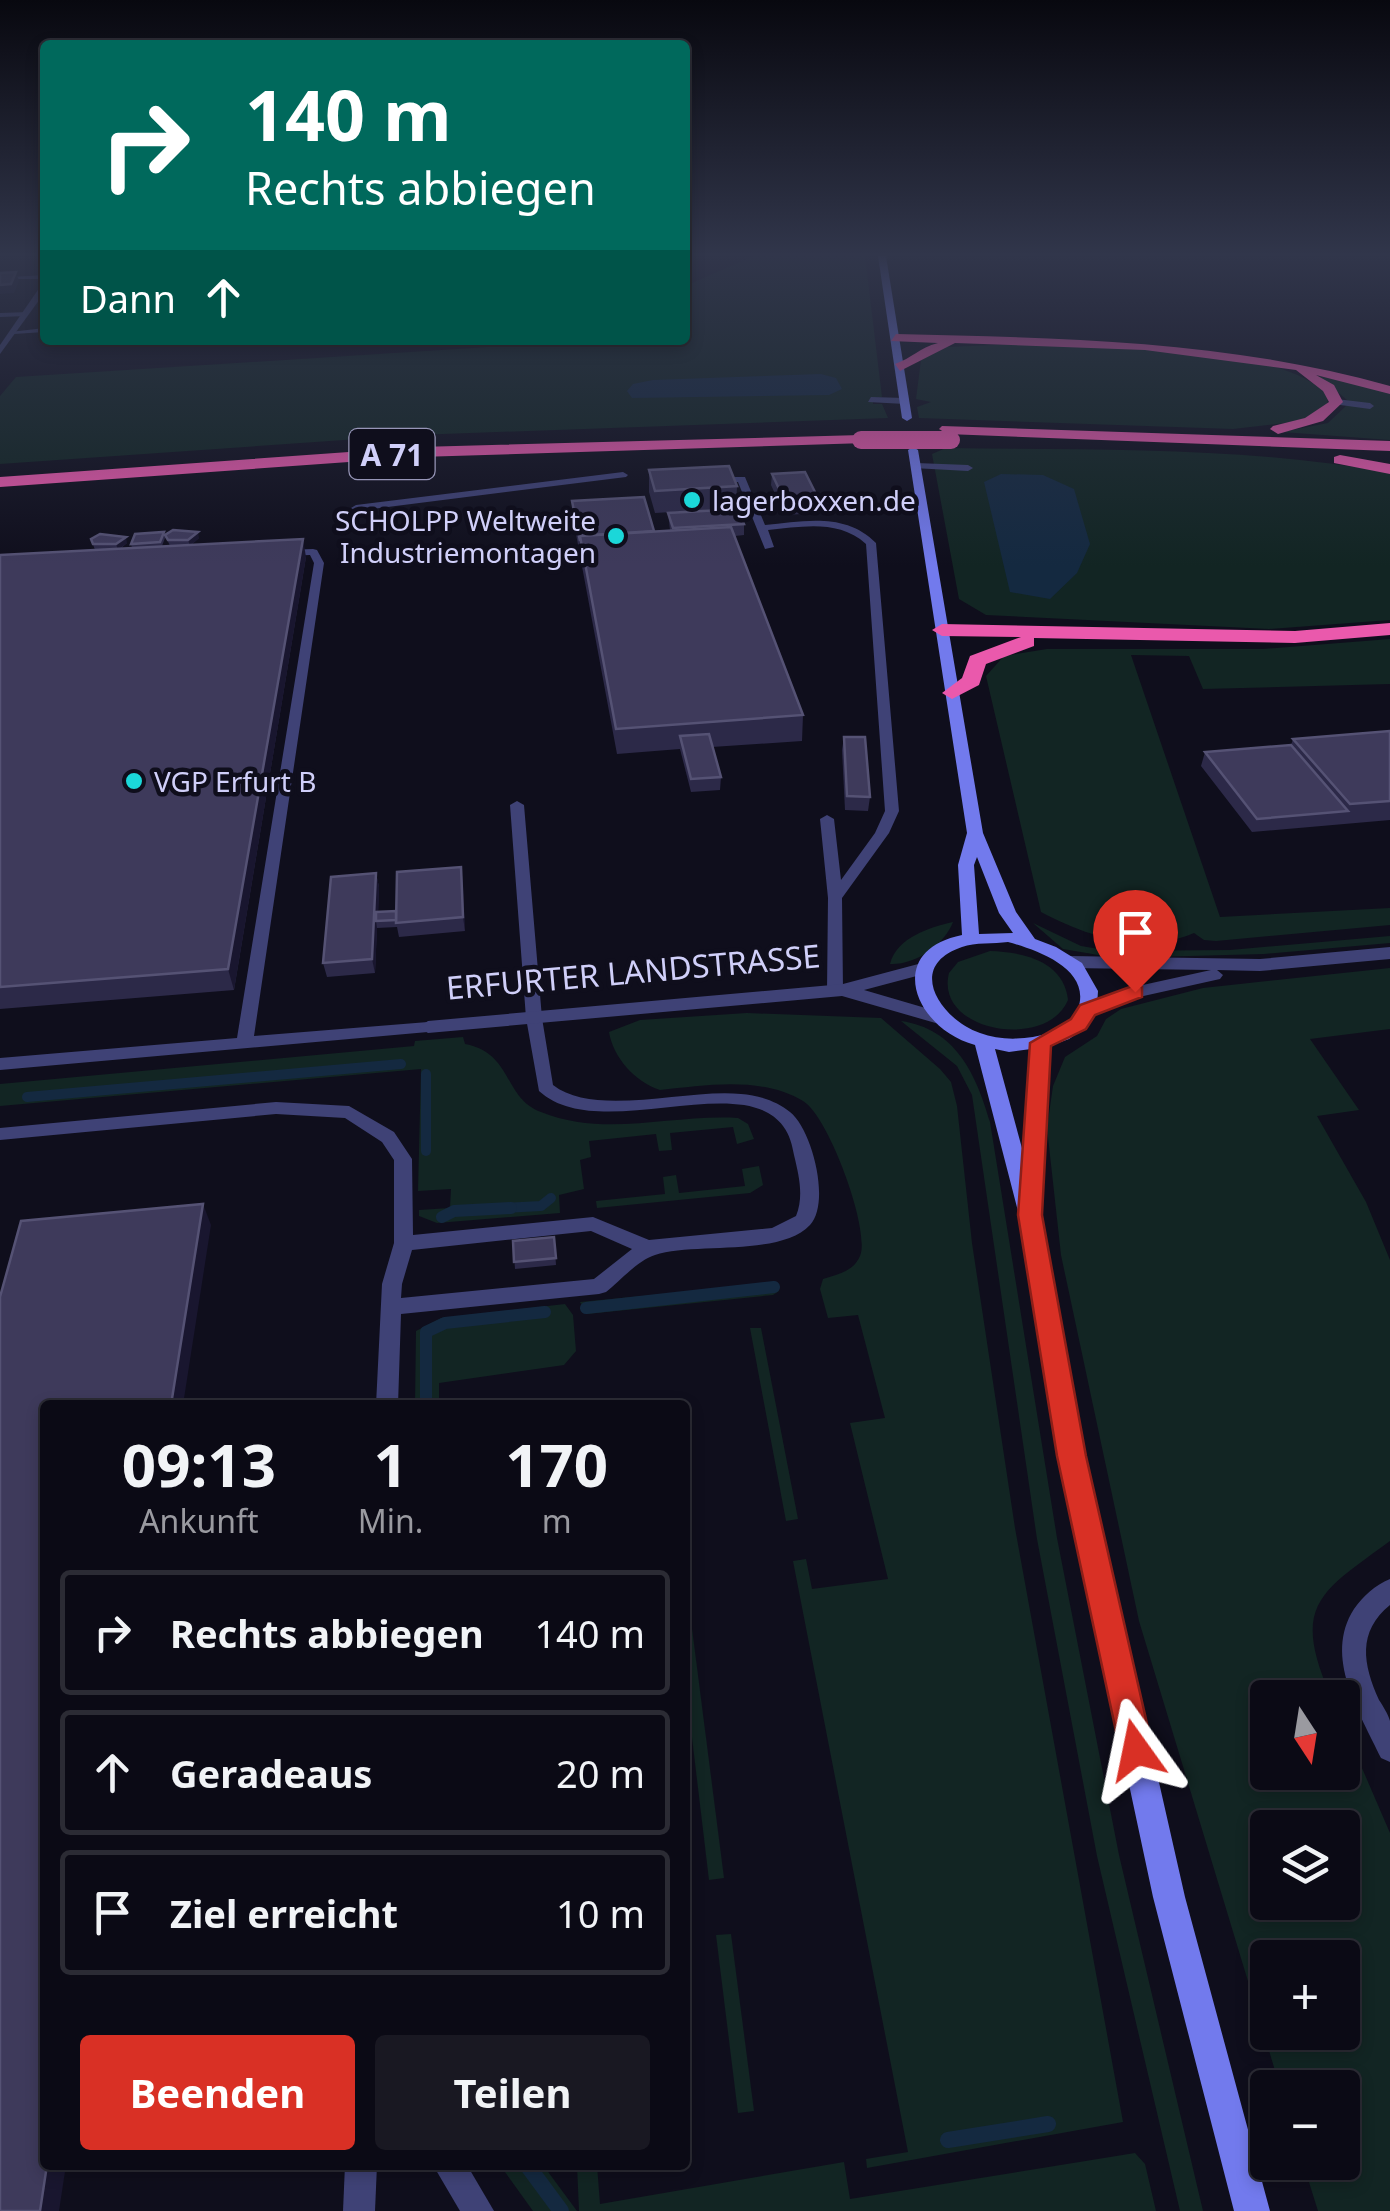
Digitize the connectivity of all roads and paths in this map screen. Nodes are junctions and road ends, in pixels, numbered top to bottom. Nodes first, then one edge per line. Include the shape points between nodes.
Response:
1 (899, 359) edge
2 (913, 359) edge
3 (1260, 359) edge
4 (1264, 359) edge
5 (900, 368) junction
6 (1390, 390) edge
7 (871, 400) dead end
8 (905, 401) junction
9 (1336, 402) junction
10 (1370, 406) dead end
11 (907, 418) dead end
12 (860, 434) junction
13 (949, 434) junction
14 (1208, 436) junction
15 (1390, 446) edge
16 (913, 450) dead end
17 (1278, 450) junction
18 (1390, 456) edge
19 (916, 466) junction
20 (968, 468) dead end
21 (1390, 469) edge
22 (0, 470) edge
23 (623, 475) dead end
24 (703, 480) edge
25 (0, 482) edge
26 (356, 508) dead end
27 (761, 528) junction
28 (768, 547) dead end
29 (274, 554) edge
30 (1390, 629) edge
31 (942, 630) junction
32 (1059, 634) junction
33 (952, 692) junction
34 (518, 805) dead end
35 (827, 820) dead end
36 (974, 833) junction
37 (835, 898) junction
38 (971, 938) junction
39 (1028, 942) junction
40 (1390, 953) edge
41 (1069, 962) junction
42 (1260, 966) junction
43 (922, 969) junction
44 (839, 991) junction
45 (1087, 1010) junction
46 (534, 1018) junction
47 (938, 1018) junction
48 (428, 1027) joint
49 (983, 1040) junction
50 (245, 1043) junction
51 (1040, 1043) junction
52 (0, 1064) edge
53 (0, 1134) edge
54 (1030, 1215) junction
55 (404, 1243) junction
56 (648, 1248) junction
57 (391, 1307) junction
58 (388, 1400) edge
59 (1390, 1590) edge
60 (1390, 1749) edge
61 (361, 2170) edge
62 (452, 2170) edge
63 (359, 2211) edge
64 (478, 2211) edge
65 (1252, 2211) edge

1 - 5 main road
2 - 5 highway
3 - 9 highway via 1317,379
4 - 6 highway
5 - 8 main road
7 - 8 lane
8 - 11 main road
9 - 10 lane
9 - 14 highway via 1329,413 1298,426
12 - 13 highway, A 71, bridge
12 - 22 highway, A 71 via 420,441
12 - 25 highway, A 71 via 438,451
13 - 14 highway, A 71
13 - 17 highway, A 71
14 - 15 highway, A 71
16 - 19 main road
17 - 18 highway, A 71
17 - 21 highway
19 - 20 lane
19 - 31 main road
23 - 26 lane
24 - 27 lane via 742,478
27 - 28 lane
27 - 37 lane via 835,524 871,544 892,811
29 - 50 lane via 313,552 319,564
30 - 32 highway via 1295,638
31 - 32 highway
31 - 33 main road
32 - 33 highway via 987,654 977,660 972,681
33 - 36 main road
34 - 46 lane
35 - 37 lane
36 - 38 main road via 966,864
36 - 39 main road via 1008,913
37 - 44 lane
38 - 39 main road
38 - 43 main road via 940,950
39 - 41 main road
40 - 42 street
41 - 42 street
41 - 45 main road via 1086,984
42 - 45 street via 1135,992
43 - 44 street, ERFURTER LANDSTRASSE
43 - 47 main road via 919,986
44 - 46 street, ERFURTER LANDSTRASSE
44 - 47 street, ERFURTER LANDSTRASSE
45 - 51 main road via 1078,1024
46 - 48 street, ERFURTER LANDSTRASSE
46 - 56 lane via 546,1087 562,1100 616,1108 742,1099 772,1108 795,1130 810,1184 803,1222 775,1234
47 - 49 main road
48 - 50 lane
49 - 51 main road
49 - 54 main road
50 - 52 lane
51 - 54 main road
53 - 55 lane via 276,1108 349,1112 388,1137 404,1159
54 - 65 main road via 1072,1456 1168,1897
55 - 56 lane via 593,1224
55 - 57 lane
56 - 57 lane via 599,1286
57 - 58 lane
59 - 60 lane via 1356,1622 1352,1655
61 - 63 lane
62 - 64 lane

